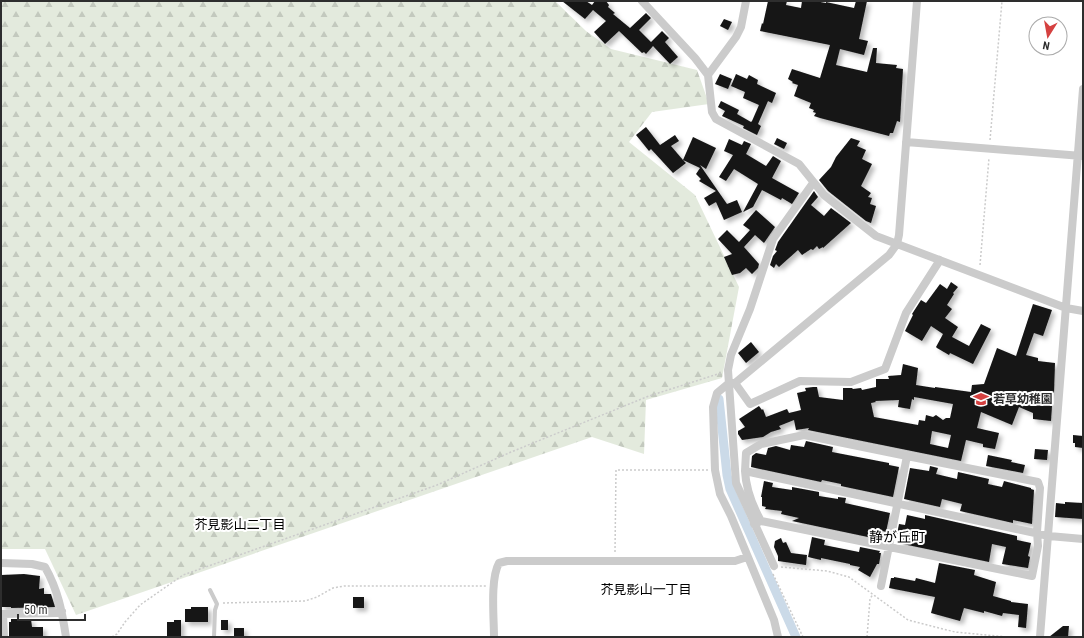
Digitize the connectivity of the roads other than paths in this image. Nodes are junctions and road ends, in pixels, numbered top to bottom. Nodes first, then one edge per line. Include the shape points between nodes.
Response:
1 (642, 1) edge
2 (746, 1) edge
3 (917, 1) edge
4 (708, 76) junction
5 (1083, 89) edge
6 (906, 142) junction
7 (1080, 156) edge
8 (813, 183) junction
9 (897, 244) junction
10 (940, 260) junction
11 (1066, 308) junction
12 (1083, 310) edge
13 (732, 383) junction
14 (907, 456) junction
15 (745, 471) junction
16 (898, 503) junction
17 (758, 522) junction
18 (1036, 532) junction
19 (1049, 536) junction
20 (1083, 539) edge
21 (889, 547) junction
22 (747, 557) junction
23 (1, 563) edge
24 (774, 566) road end
25 (881, 586) dead end
26 (210, 590) dead end
27 (62, 611) junction
28 (2, 614) edge
29 (4, 637) edge
30 (66, 637) edge
31 (214, 637) edge
32 (494, 637) edge
33 (778, 637) edge
34 (1040, 637) edge

1 - 4 street via 695,58
2 - 4 street via 741,27 736,37
3 - 6 street
4 - 8 street via 712,112 716,119 799,164
5 - 7 street
6 - 7 street
6 - 9 street
7 - 11 street
8 - 9 street via 861,226 876,236
8 - 13 street via 773,239 750,309 731,355 728,370
9 - 10 street
9 - 13 street via 889,255
10 - 11 street
10 - 13 street via 906,313 885,369 851,382 800,381 750,404
11 - 12 street
11 - 19 street
13 - 17 street via 736,483
13 - 22 street via 717,393 713,407 715,470 720,494
14 - 15 street via 804,435 761,444 746,453
14 - 16 street
14 - 18 street via 1038,482 1040,488
15 - 16 street
15 - 17 street via 745,483
16 - 18 street
16 - 21 street
17 - 21 street
17 - 24 street
18 - 19 street
18 - 21 street via 1038,546 1032,576
19 - 20 street
19 - 34 street
21 - 25 street
22 - 32 street via 734,561 499,563 494,586
22 - 33 street via 774,620
23 - 27 street via 45,567 54,582
26 - 31 lane via 217,604
27 - 28 street
27 - 30 street
28 - 29 street

